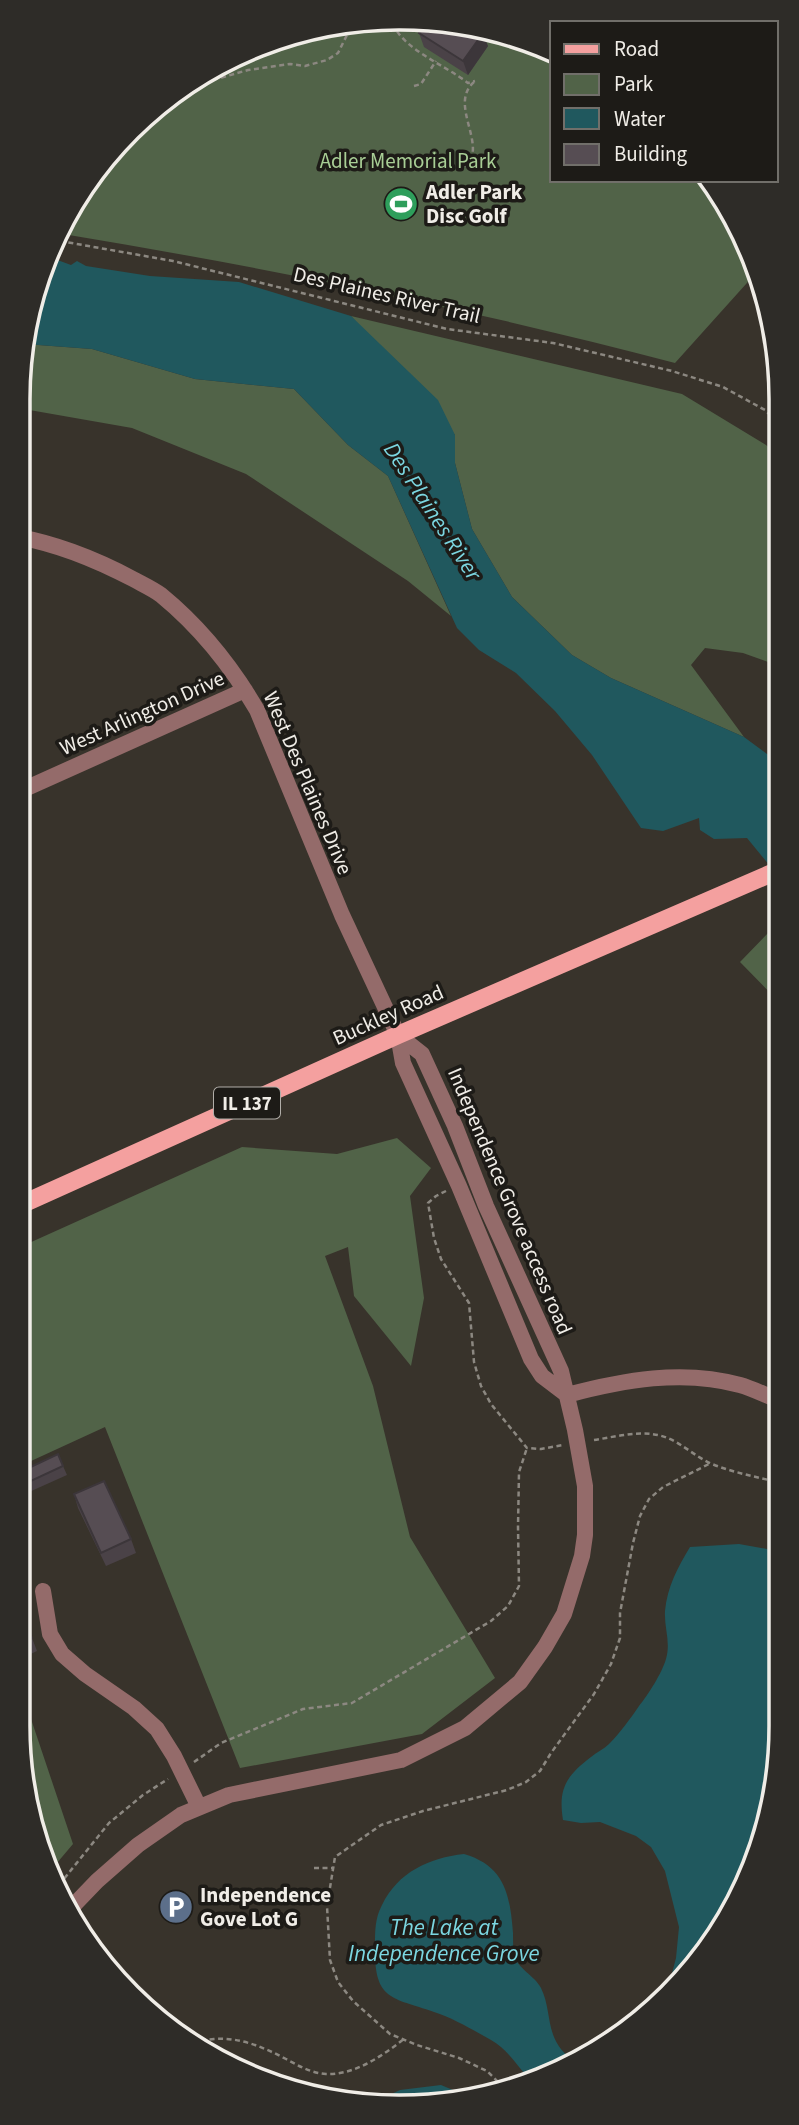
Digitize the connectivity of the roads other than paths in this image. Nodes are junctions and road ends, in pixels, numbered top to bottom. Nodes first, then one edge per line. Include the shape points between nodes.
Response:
1 (30, 540) edge
2 (245, 690) junction
3 (30, 787) edge
4 (769, 875) edge
5 (398, 1035) junction
6 (451, 1119) junction
7 (432, 1128) junction
8 (30, 1201) edge
9 (567, 1395) junction
10 (769, 1396) edge
11 (43, 1591) dead end
12 (199, 1807) junction
13 (76, 1903) edge

1 - 2 street, West Des Plaines Drive via 85,556 159,594 205,635
2 - 3 street, West Arlington Drive
2 - 5 street, West Des Plaines Drive
4 - 5 main road, Buckley Road / IL 137
5 - 6 street, Independence Grove access road via 422,1054
5 - 7 street, Independence Grove access road via 403,1063
5 - 8 main road, Buckley Road / IL 137
6 - 7 street
6 - 9 street, Independence Grove access road via 561,1371
7 - 9 street, Independence Grove access road via 531,1359 542,1376
9 - 10 street via 601,1385 696,1377 740,1385
9 - 12 street, Independence Grove access road via 585,1486 582,1556 564,1614 520,1682 465,1728 401,1760 229,1795
11 - 12 street via 50,1634 62,1654 157,1729
12 - 13 street, Independence Grove access road via 138,1845

